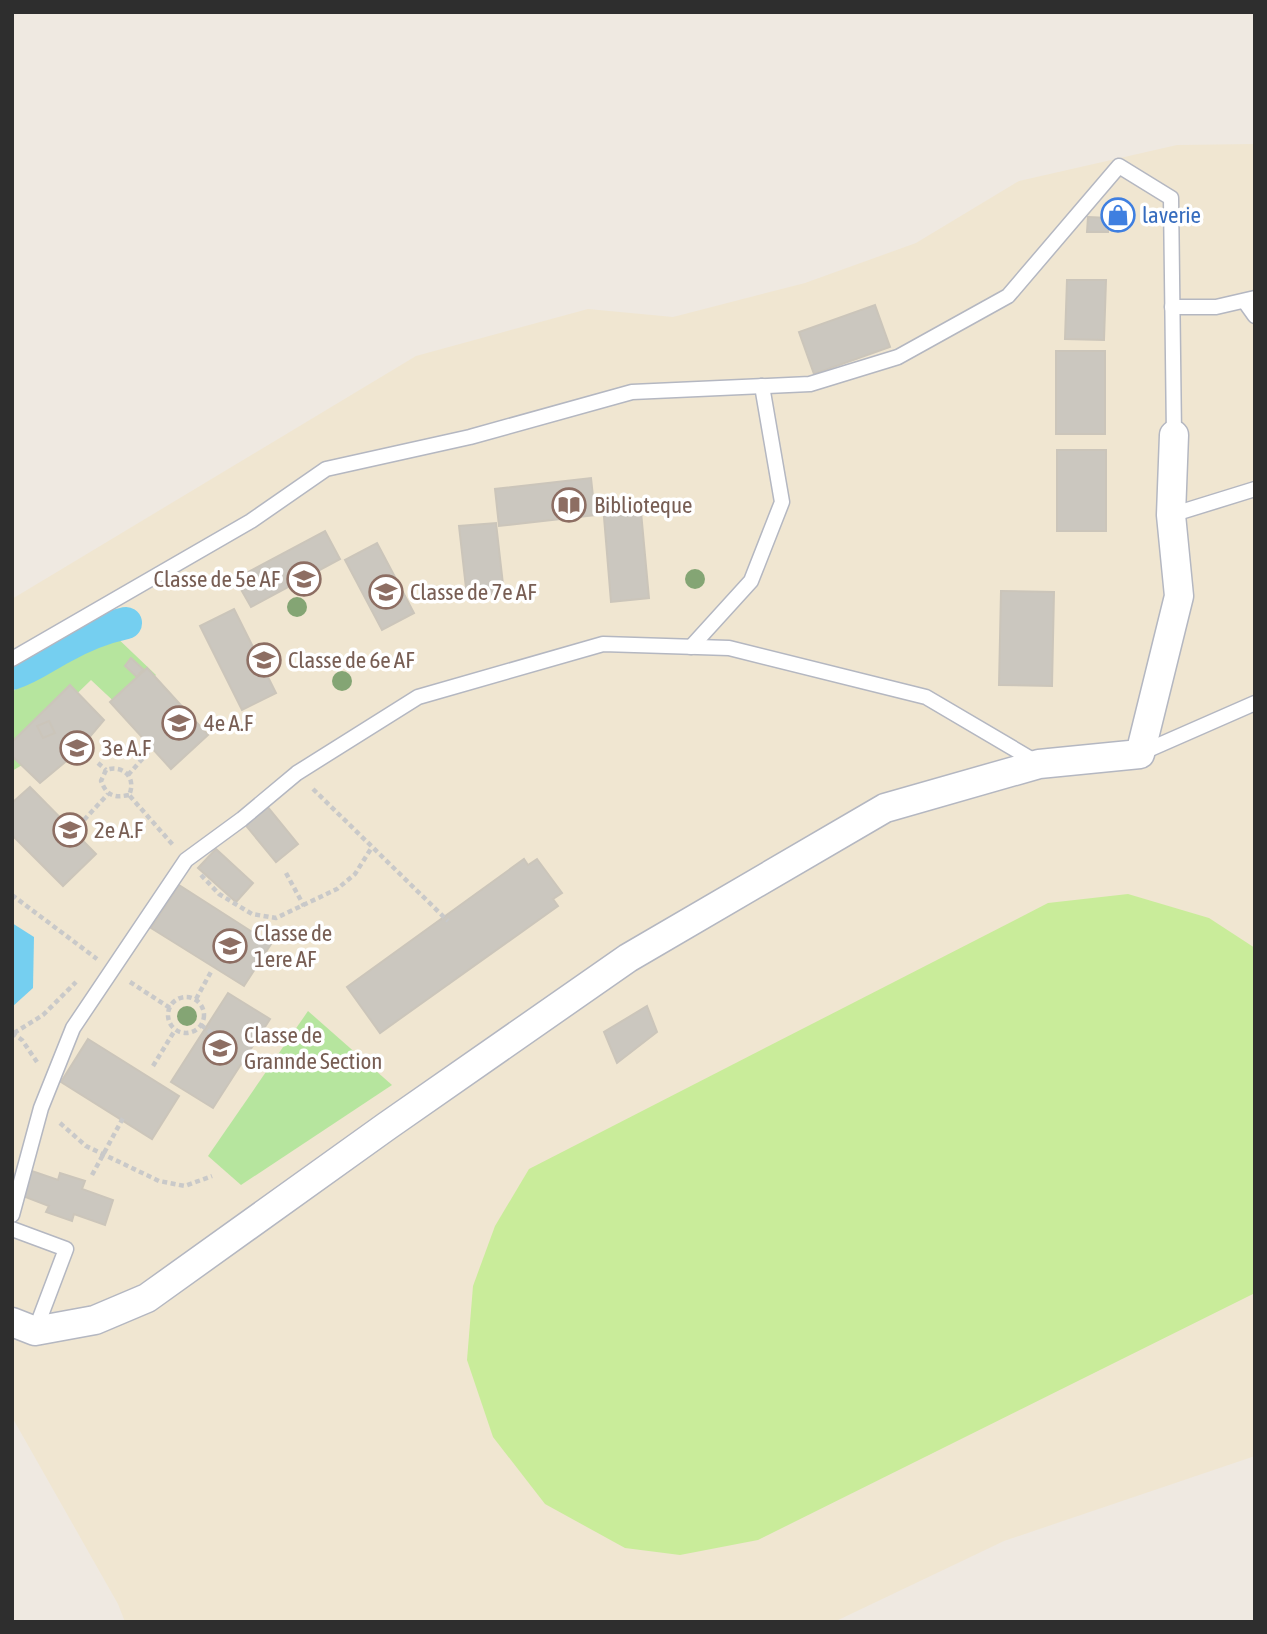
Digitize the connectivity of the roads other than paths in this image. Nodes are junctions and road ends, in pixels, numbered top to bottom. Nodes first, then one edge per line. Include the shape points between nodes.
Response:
1 (1250, 300) edge
2 (1172, 307) junction
3 (1255, 316) edge
4 (762, 386) junction
5 (1174, 435) joint
6 (1255, 489) edge
7 (1171, 515) junction
8 (691, 647) junction
9 (12, 659) edge
10 (1255, 703) edge
11 (1140, 754) junction
12 (1039, 764) junction
13 (12, 1215) edge
14 (12, 1228) edge
15 (24, 1327) edge

1 - 2 lane via 1216,307
1 - 3 lane
2 - 4 lane via 1171,198 1119,166 1008,296 898,357 810,384
2 - 5 lane
4 - 8 lane via 782,502 751,581
4 - 9 lane via 632,392 470,437 326,469 251,521
5 - 7 street
6 - 7 lane
7 - 11 street via 1179,596
8 - 12 lane via 729,648 926,697
8 - 13 lane via 603,644 418,697 297,774 186,860 73,1028 41,1108
10 - 11 lane
11 - 12 street
12 - 15 street via 886,808 628,958 147,1298 95,1320
14 - 15 lane via 66,1249

